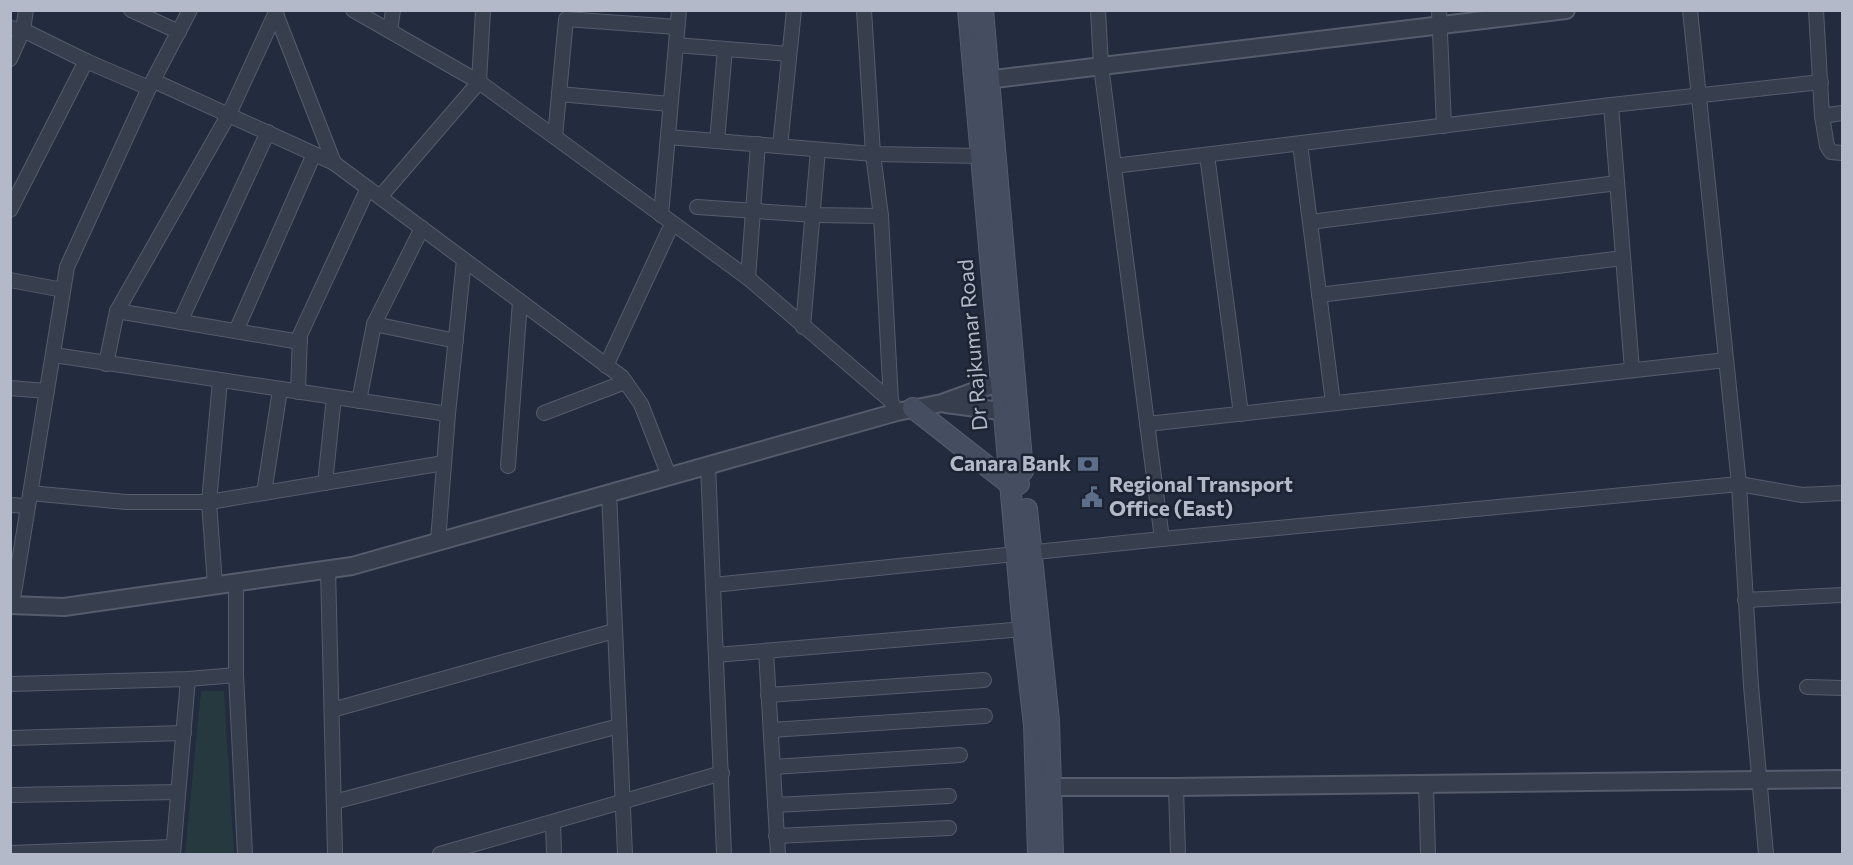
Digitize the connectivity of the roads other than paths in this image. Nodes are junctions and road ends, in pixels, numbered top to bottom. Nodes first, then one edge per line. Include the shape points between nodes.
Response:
1 (26, 10) edge
2 (131, 10) edge
3 (190, 10) edge
4 (352, 10) edge
5 (393, 10) edge
6 (483, 10) edge
7 (679, 10) edge
8 (794, 10) edge
9 (864, 10) edge
10 (968, 10) edge
11 (983, 10) edge
12 (1098, 10) edge
13 (1566, 10) edge
14 (1690, 10) edge
15 (1816, 10) edge
16 (1560, 11) edge
17 (277, 12) edge
18 (1439, 18) edge
19 (677, 27) junction
20 (17, 29) edge
21 (390, 31) junction
22 (179, 32) junction
23 (676, 45) junction
24 (724, 49) junction
25 (789, 54) junction
26 (10, 59) edge
27 (86, 61) junction
28 (1101, 66) junction
29 (982, 80) junction
30 (479, 82) junction
31 (1821, 82) junction
32 (152, 85) junction
33 (559, 94) junction
34 (1698, 96) junction
35 (670, 104) junction
36 (1611, 105) junction
37 (1842, 113) edge
38 (229, 114) junction
39 (1822, 116) junction
40 (1444, 126) junction
41 (268, 132) junction
42 (555, 137) junction
43 (668, 137) junction
44 (717, 141) junction
45 (758, 144) junction
46 (1300, 144) junction
47 (780, 146) junction
48 (818, 150) junction
49 (1842, 153) edge
50 (314, 154) junction
51 (873, 154) junction
52 (1207, 155) junction
53 (980, 156) junction
54 (334, 163) junction
55 (1114, 166) junction
56 (1617, 183) junction
57 (368, 188) junction
58 (380, 197) junction
59 (698, 207) dead end
60 (10, 210) edge
61 (754, 211) junction
62 (661, 215) junction
63 (814, 215) junction
64 (881, 216) junction
65 (1310, 222) junction
66 (672, 224) junction
67 (422, 228) junction
68 (1623, 258) junction
69 (464, 260) junction
70 (748, 278) junction
71 (10, 280) edge
72 (63, 290) junction
73 (1319, 295) junction
74 (520, 302) junction
75 (117, 311) junction
76 (180, 322) junction
77 (374, 324) junction
78 (804, 327) junction
79 (236, 331) junction
80 (456, 341) junction
81 (300, 342) junction
82 (54, 355) junction
83 (1726, 360) junction
84 (106, 364) junction
85 (606, 366) junction
86 (1632, 370) junction
87 (220, 381) junction
88 (1008, 381) junction
89 (624, 382) junction
90 (10, 388) edge
91 (280, 390) junction
92 (47, 392) junction
93 (298, 392) junction
94 (334, 397) junction
95 (359, 401) junction
96 (942, 403) junction
97 (1333, 404) junction
98 (901, 407) junction
99 (544, 413) dead end
100 (1011, 413) junction
101 (448, 414) junction
102 (1241, 414) junction
103 (1147, 424) junction
104 (444, 463) junction
105 (708, 465) junction
106 (508, 466) dead end
107 (669, 476) junction
108 (326, 483) junction
109 (1018, 484) junction
110 (1739, 484) junction
111 (264, 493) junction
112 (609, 493) junction
113 (1842, 493) edge
114 (29, 500) junction
115 (209, 502) junction
116 (10, 505) edge
117 (1162, 539) junction
118 (438, 541) junction
119 (1025, 554) junction
120 (328, 569) junction
121 (236, 582) junction
122 (215, 585) junction
123 (714, 585) junction
124 (1842, 595) edge
125 (1744, 600) junction
126 (11, 605) edge
127 (1023, 629) junction
128 (614, 631) junction
129 (766, 651) junction
130 (717, 655) junction
131 (236, 675) junction
132 (188, 679) junction
133 (984, 680) dead end
134 (10, 684) edge
135 (1808, 687) dead end
136 (1842, 688) edge
137 (768, 695) junction
138 (332, 710) junction
139 (986, 716) dead end
140 (619, 726) junction
141 (771, 730) junction
142 (184, 733) junction
143 (10, 738) edge
144 (960, 755) dead end
145 (773, 767) junction
146 (722, 773) junction
147 (1842, 779) edge
148 (1759, 780) junction
149 (1426, 784) junction
150 (1044, 787) junction
151 (1176, 787) junction
152 (178, 792) junction
153 (10, 795) edge
154 (949, 796) dead end
155 (334, 802) junction
156 (622, 802) junction
157 (775, 805) junction
158 (553, 822) junction
159 (949, 828) dead end
160 (776, 836) junction
161 (173, 851) edge
162 (10, 853) edge
163 (245, 855) edge
164 (335, 855) edge
165 (440, 855) edge
166 (554, 855) edge
167 (625, 855) edge
168 (724, 855) edge
169 (777, 855) edge
170 (1038, 855) edge
171 (1053, 855) edge
172 (1178, 855) edge
173 (1428, 855) edge
174 (1766, 855) edge

1 - 20 street
2 - 22 street
3 - 22 street
4 - 21 street
5 - 21 street
6 - 30 street
7 - 19 street
8 - 25 street
9 - 51 street
10 - 29 main road, Dr Rajkumar Road
11 - 29 main road, Dr Rajkumar Road
12 - 28 street
13 - 16 street
14 - 34 street
15 - 31 street
16 - 18 street
17 - 38 street
17 - 54 street
18 - 28 street
18 - 40 street
19 - 23 street
19 - 33 street via 566,19
20 - 26 street
20 - 27 street
21 - 30 street
22 - 32 street
23 - 24 street
23 - 35 street
24 - 25 street
24 - 44 street
25 - 47 street
27 - 32 street
27 - 60 street
28 - 29 street
28 - 55 street
29 - 53 main road, Dr Rajkumar Road
29 - 88 main road, Dr Rajkumar Road
30 - 42 street
30 - 58 street
31 - 34 street
31 - 39 street
32 - 38 street
32 - 72 street via 67,267
33 - 35 street
33 - 42 street
34 - 36 street
34 - 83 street
35 - 43 street
36 - 40 street
36 - 56 street
37 - 39 street
38 - 41 street
38 - 75 street
39 - 49 street via 1827,146 1832,152
40 - 46 street
41 - 50 street
41 - 76 street
42 - 62 street
43 - 44 street
43 - 62 street
44 - 45 street
45 - 47 street
45 - 61 street
46 - 52 street
46 - 65 street
47 - 48 street
48 - 51 street
48 - 63 street
50 - 54 street
50 - 79 street
51 - 53 street
51 - 64 street
52 - 55 street
52 - 102 street
53 - 88 main road, Dr Rajkumar Road
54 - 57 street
55 - 103 street
56 - 65 street
56 - 68 street
57 - 58 street
57 - 81 street
58 - 67 street
59 - 61 street
61 - 63 street
61 - 70 street
62 - 66 street
63 - 64 street
63 - 78 street
64 - 98 street
65 - 73 street
66 - 70 street
66 - 85 street
67 - 69 street
67 - 77 street
68 - 73 street
68 - 86 street
69 - 74 street
69 - 80 street
70 - 78 street
71 - 72 street
72 - 82 street
73 - 97 street
74 - 85 street
74 - 106 street
75 - 76 street
75 - 84 street
76 - 79 street
77 - 80 street
77 - 95 street
78 - 98 street
79 - 81 street
80 - 101 street
81 - 93 street
82 - 84 street
82 - 92 street
83 - 86 street
83 - 110 street
84 - 87 street
85 - 89 street
86 - 97 street
87 - 91 street
87 - 115 street
88 - 96 street
88 - 100 main road, Dr Rajkumar Road
89 - 99 street
89 - 107 street via 640,404
90 - 92 street
91 - 93 street
91 - 111 street
92 - 114 street
93 - 94 street
94 - 95 street
94 - 108 street
95 - 101 street
96 - 98 street
96 - 100 street
97 - 102 street
98 - 105 street
98 - 109 main road
100 - 109 main road, Dr Rajkumar Road
101 - 104 street
102 - 103 street
103 - 117 street
104 - 108 street
104 - 118 street
105 - 107 street
105 - 123 street
107 - 112 street
108 - 111 street
109 - 119 main road, Dr Rajkumar Road
110 - 113 street via 1802,495
110 - 117 street
110 - 125 street
111 - 115 street
112 - 118 street
112 - 128 street
114 - 115 street
114 - 116 street
114 - 126 street
115 - 122 street
117 - 119 street
118 - 120 street via 352,566
119 - 123 street
119 - 127 main road, Dr Rajkumar Road
119 - 150 main road, Dr Rajkumar Road via 1049,721
120 - 121 street
120 - 138 street
121 - 122 street
121 - 131 street
122 - 126 street via 64,607
123 - 130 street
124 - 125 street
125 - 148 street
127 - 129 street
127 - 150 main road, Dr Rajkumar Road
128 - 138 street
128 - 140 street
129 - 130 street
129 - 137 street
130 - 146 street
131 - 132 street
131 - 163 street
132 - 134 street
132 - 142 street
133 - 137 street
135 - 136 street
137 - 141 street
138 - 155 street
139 - 141 street
140 - 155 street
140 - 156 street
141 - 145 street
142 - 143 street
142 - 152 street
144 - 145 street
145 - 157 street
146 - 156 street
146 - 168 street
147 - 148 street
148 - 149 street
148 - 174 street
149 - 151 street
149 - 173 street
150 - 151 street
150 - 170 main road, Dr Rajkumar Road
150 - 171 main road, Dr Rajkumar Road
151 - 172 street
152 - 153 street
152 - 161 street
154 - 157 street
155 - 164 street
156 - 158 street
156 - 167 street
157 - 160 street
158 - 165 street
158 - 166 street
159 - 160 street
160 - 169 street
161 - 162 street

